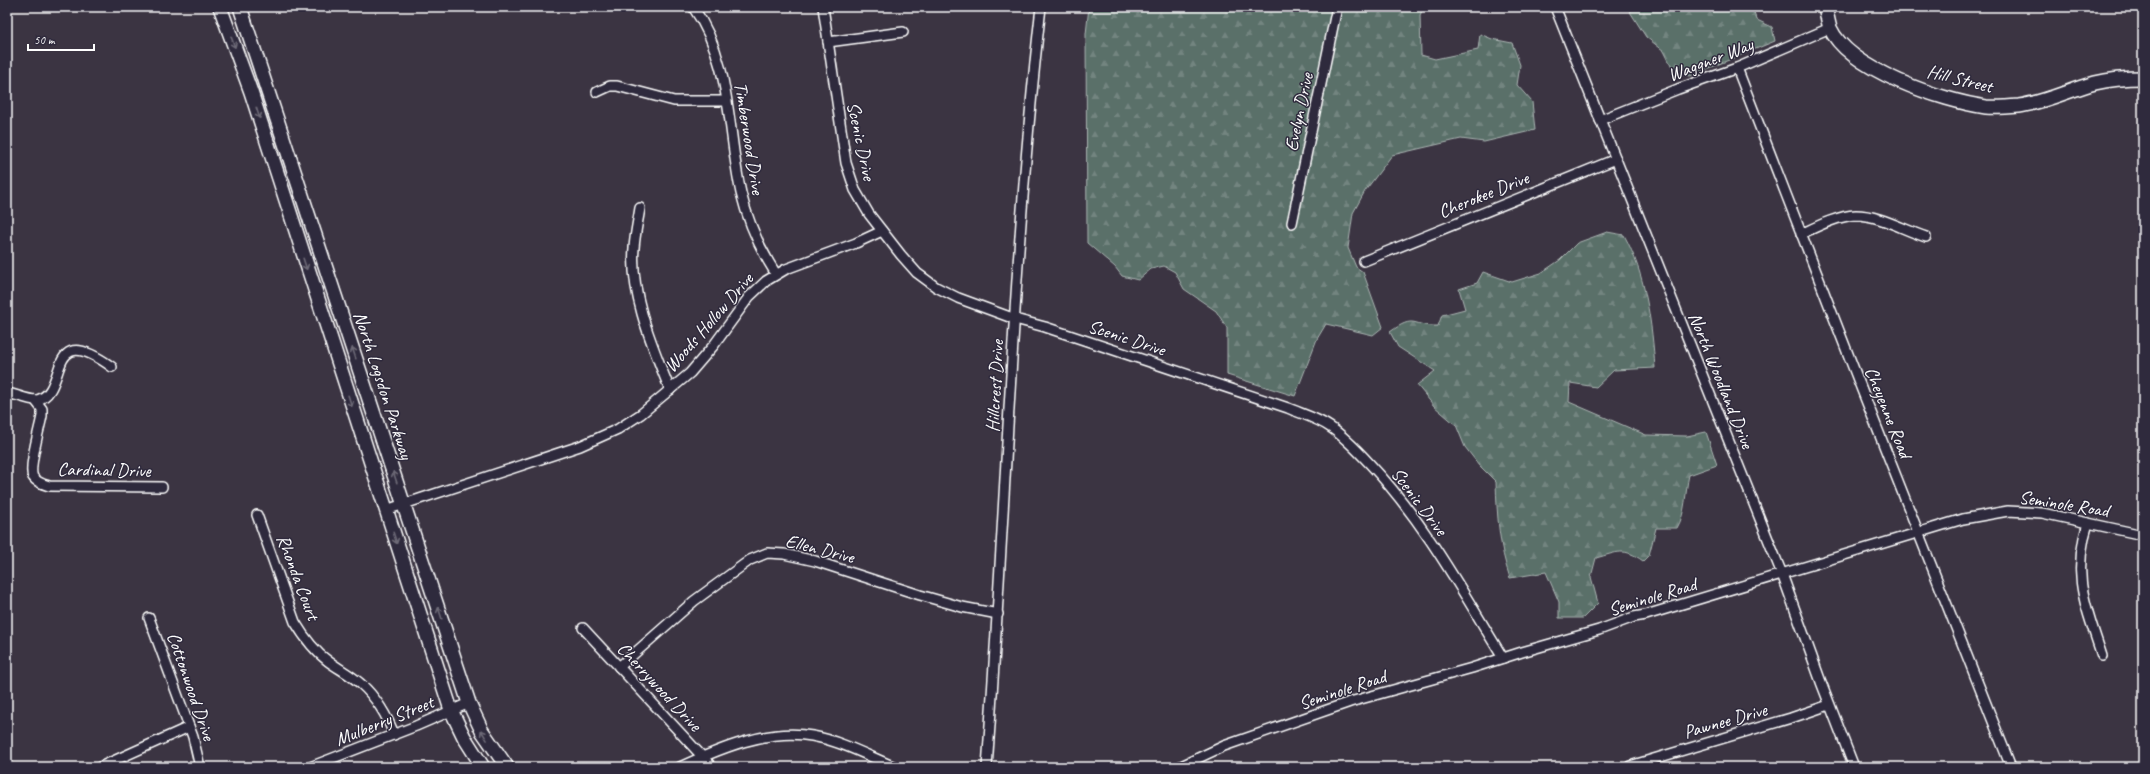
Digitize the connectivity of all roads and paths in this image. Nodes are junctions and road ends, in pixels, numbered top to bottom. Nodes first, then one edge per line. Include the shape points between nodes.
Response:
1 (693, 7) edge
2 (822, 7) edge
3 (1041, 7) edge
4 (1337, 7) edge
5 (1555, 7) edge
6 (1825, 7) edge
7 (241, 10) edge
8 (222, 12) edge
9 (1830, 28) junction
10 (903, 32) dead end
11 (828, 42) junction
12 (1737, 68) junction
13 (2143, 78) edge
14 (597, 92) dead end
15 (726, 101) junction
16 (1600, 120) junction
17 (1616, 159) junction
18 (640, 208) dead end
19 (1292, 223) dead end
20 (882, 231) junction
21 (1801, 234) junction
22 (315, 235) junction
23 (1926, 237) dead end
24 (298, 241) junction
25 (1364, 261) dead end
26 (776, 274) junction
27 (1015, 319) junction
28 (112, 367) dead end
29 (670, 390) junction
30 (7, 393) edge
31 (35, 400) junction
32 (162, 487) dead end
33 (403, 503) junction
34 (386, 510) junction
35 (257, 515) dead end
36 (2088, 522) junction
37 (1919, 532) junction
38 (2143, 536) edge
39 (1782, 574) junction
40 (998, 614) junction
41 (149, 618) dead end
42 (583, 628) dead end
43 (2102, 656) dead end
44 (1503, 658) junction
45 (619, 667) junction
46 (469, 703) junction
47 (1829, 705) junction
48 (451, 710) junction
49 (189, 727) junction
50 (394, 735) junction
51 (702, 756) junction
52 (1630, 766) dead end
53 (100, 767) edge
54 (200, 767) edge
55 (310, 767) edge
56 (483, 767) edge
57 (507, 767) edge
58 (680, 767) edge
59 (712, 767) edge
60 (895, 767) edge
61 (987, 767) edge
62 (1179, 767) edge
63 (1854, 767) edge
64 (2011, 767) edge

1 - 15 street, Timberwood Drive via 714,43
2 - 11 street, Scenic Drive
3 - 27 street, Hillcrest Drive via 1025,153
4 - 19 street, Evelyn Drive
5 - 16 street, North Woodland Drive
6 - 9 main road, Hill Street
7 - 8 main road
7 - 22 main road, North Logsdon Parkway
8 -> 24 main road, North Logsdon Parkway via 248,82
9 - 12 street, Waggner Way
9 - 13 main road, Hill Street via 1850,52 1880,73 1950,99 1987,107 2020,106 2095,83
10 - 11 street
11 - 20 street, Scenic Drive via 849,177 861,202
12 - 16 street, Waggner Way
12 - 21 street, Cheyenne Road
14 - 15 street via 610,86 617,86 674,101
15 - 26 street, Timberwood Drive via 745,209
16 - 17 street, North Woodland Drive
17 - 25 street, Cherokee Drive
17 - 39 street, North Woodland Drive
18 - 29 street via 634,246 637,286 641,308
20 - 26 street, Woods Hollow Drive
20 - 27 street, Scenic Drive via 918,273 936,287
21 - 23 street via 1838,218 1857,215
21 - 37 street, Cheyenne Road
22 - 24 street
33 -> 22 main road, North Logsdon Parkway
24 -> 34 main road, North Logsdon Parkway
26 - 29 street, Woods Hollow Drive via 753,293 699,364
27 - 40 street, Hillcrest Drive
27 - 44 street, Scenic Drive via 1288,408 1330,426 1381,476 1416,520
28 - 31 street via 86,352 71,352 60,361 54,383 48,392
29 - 33 street, Woods Hollow Drive via 641,414 606,436
30 - 31 street
31 - 32 street, Cardinal Drive via 42,409 32,467 33,477 37,481 49,486
33 - 34 street, Woods Hollow Drive
46 -> 33 main road, North Logsdon Parkway
34 -> 48 main road, North Logsdon Parkway
35 - 50 street, Rhonda Court via 300,631 320,655 354,678 369,692
36 - 37 street, Seminole Road via 2042,513 2008,511 1963,519
36 - 38 street, Seminole Road
36 - 43 street via 2080,562 2080,579 2083,598
37 - 39 street, Seminole Road
37 - 64 street, Cheyenne Road
39 - 44 street, Seminole Road
39 - 47 street, North Woodland Drive
40 - 45 street, Ellen Drive via 920,595 815,561 767,553 750,560 694,601
40 - 61 street, Hillcrest Drive
41 - 49 street, Cottonwood Drive
42 - 45 street, Cherrywood Drive
44 - 62 street, Seminole Road via 1310,715 1209,751
45 - 51 street, Cherrywood Drive
46 - 48 street, Mulberry Street
57 -> 46 main road, North Logsdon Parkway via 482,731
47 - 52 street, Pawnee Drive
47 - 63 street, North Woodland Drive
48 - 50 street, Mulberry Street
48 - 56 main road, North Logsdon Parkway
49 - 53 street
49 - 54 street, Cottonwood Drive
50 - 55 street, Mulberry Street
51 - 58 street
51 - 59 street, Cherrywood Drive
51 - 60 street via 765,737 812,736 845,746

